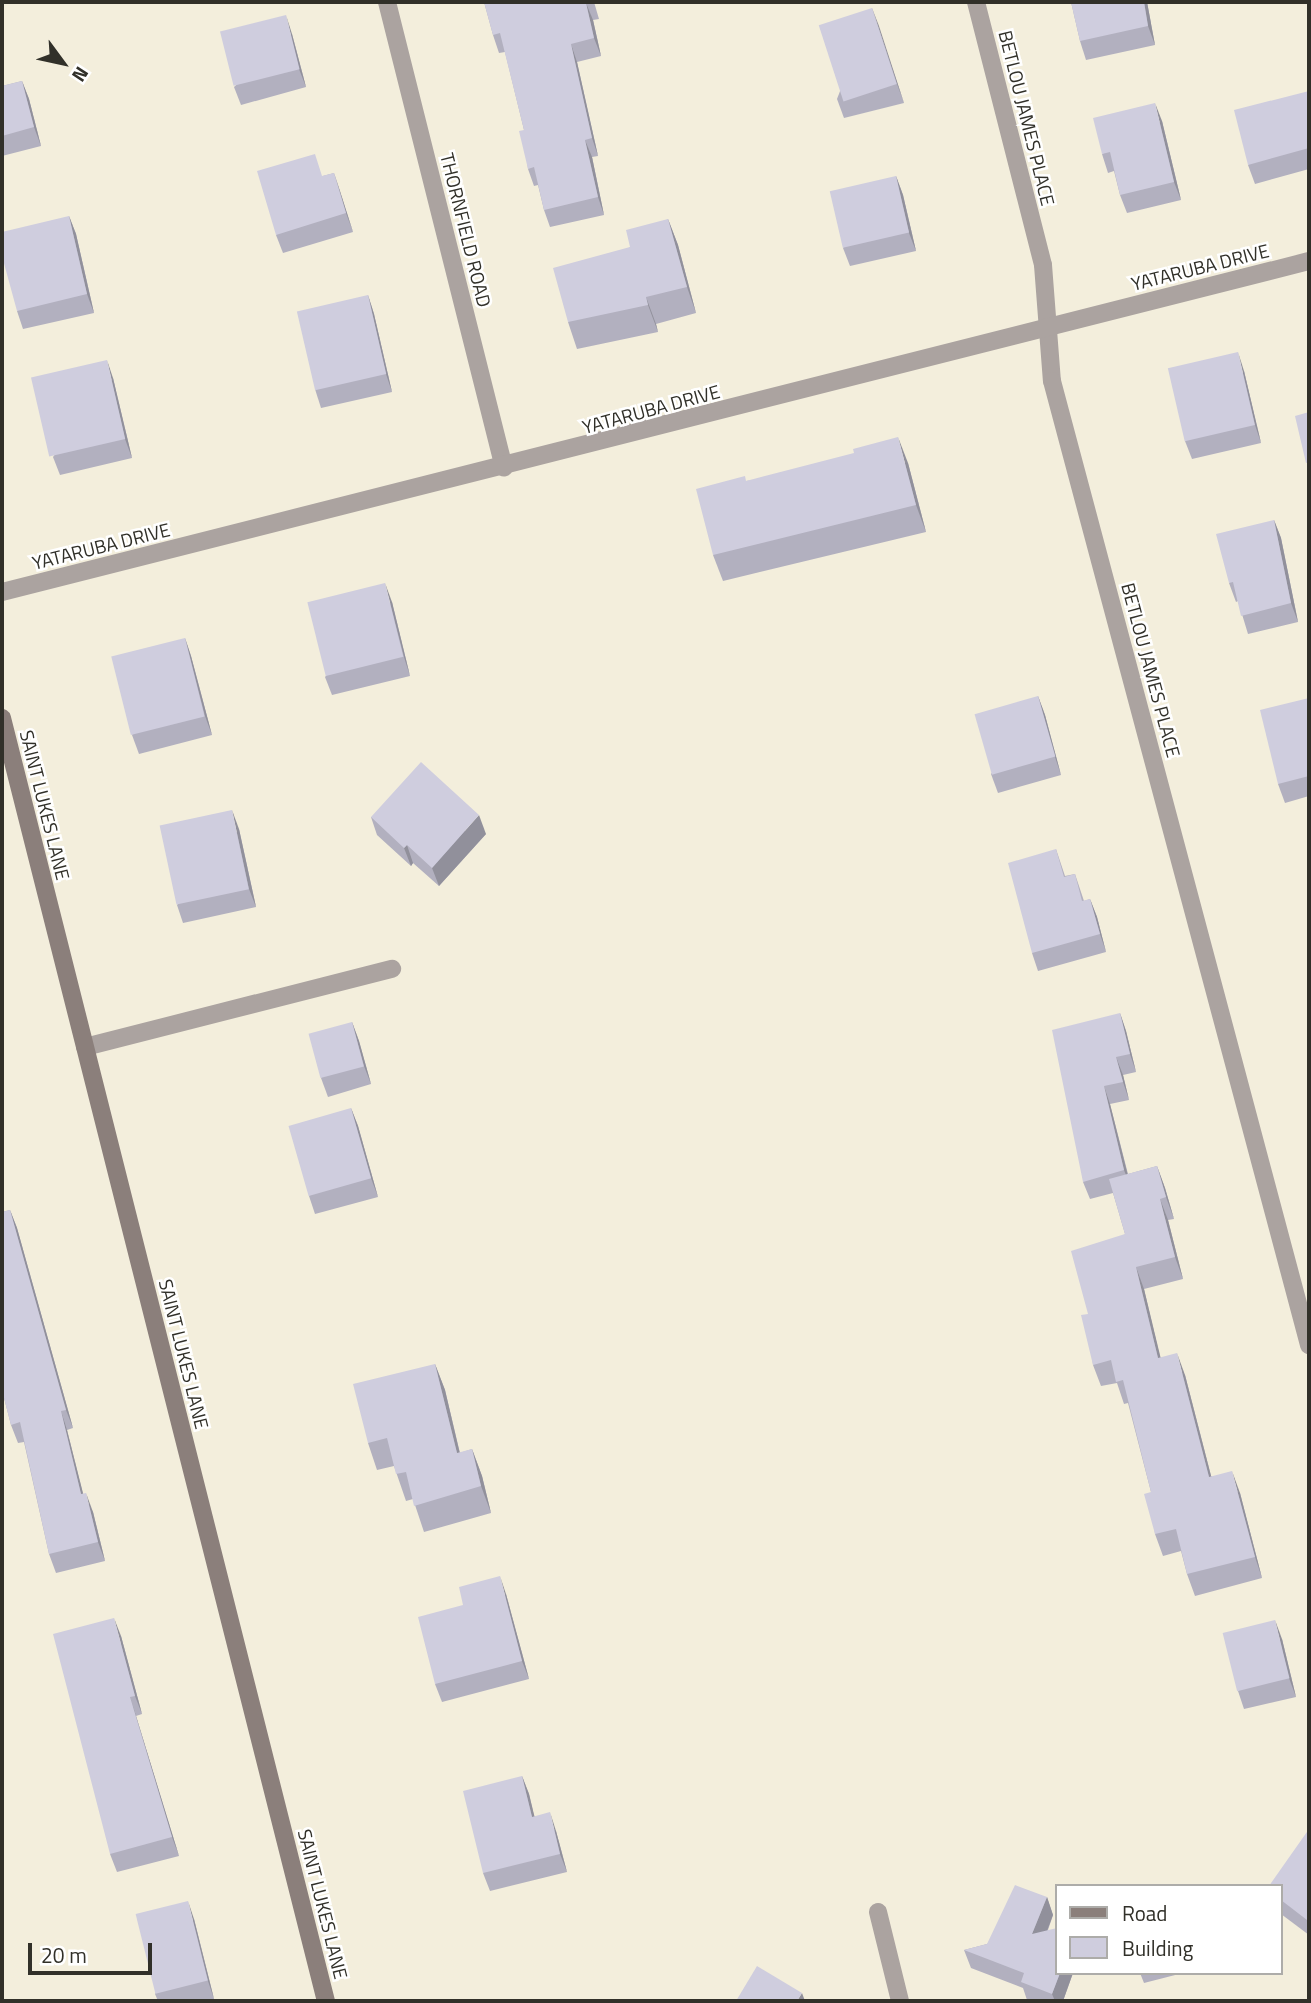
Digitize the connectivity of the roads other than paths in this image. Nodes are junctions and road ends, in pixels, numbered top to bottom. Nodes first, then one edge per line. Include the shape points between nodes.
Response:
1 (387, 2) edge
2 (976, 2) edge
3 (1309, 261) edge
4 (1048, 327) junction
5 (504, 468) junction
6 (2, 592) edge
7 (2, 718) edge
8 (392, 969) dead end
9 (85, 1046) junction
10 (1309, 1345) edge
11 (878, 1912) dead end
12 (326, 2001) edge
13 (900, 2001) edge

1 - 5 street, THORNFIELD ROAD
2 - 4 street, BETLOU JAMES PLACE via 1043,265
3 - 4 street, YATARUBA DRIVE
4 - 5 street, YATARUBA DRIVE
4 - 10 street, BETLOU JAMES PLACE via 1052,381
5 - 6 street, YATARUBA DRIVE
7 - 9 street, SAINT LUKES LANE
8 - 9 street
9 - 12 street, SAINT LUKES LANE
11 - 13 street

